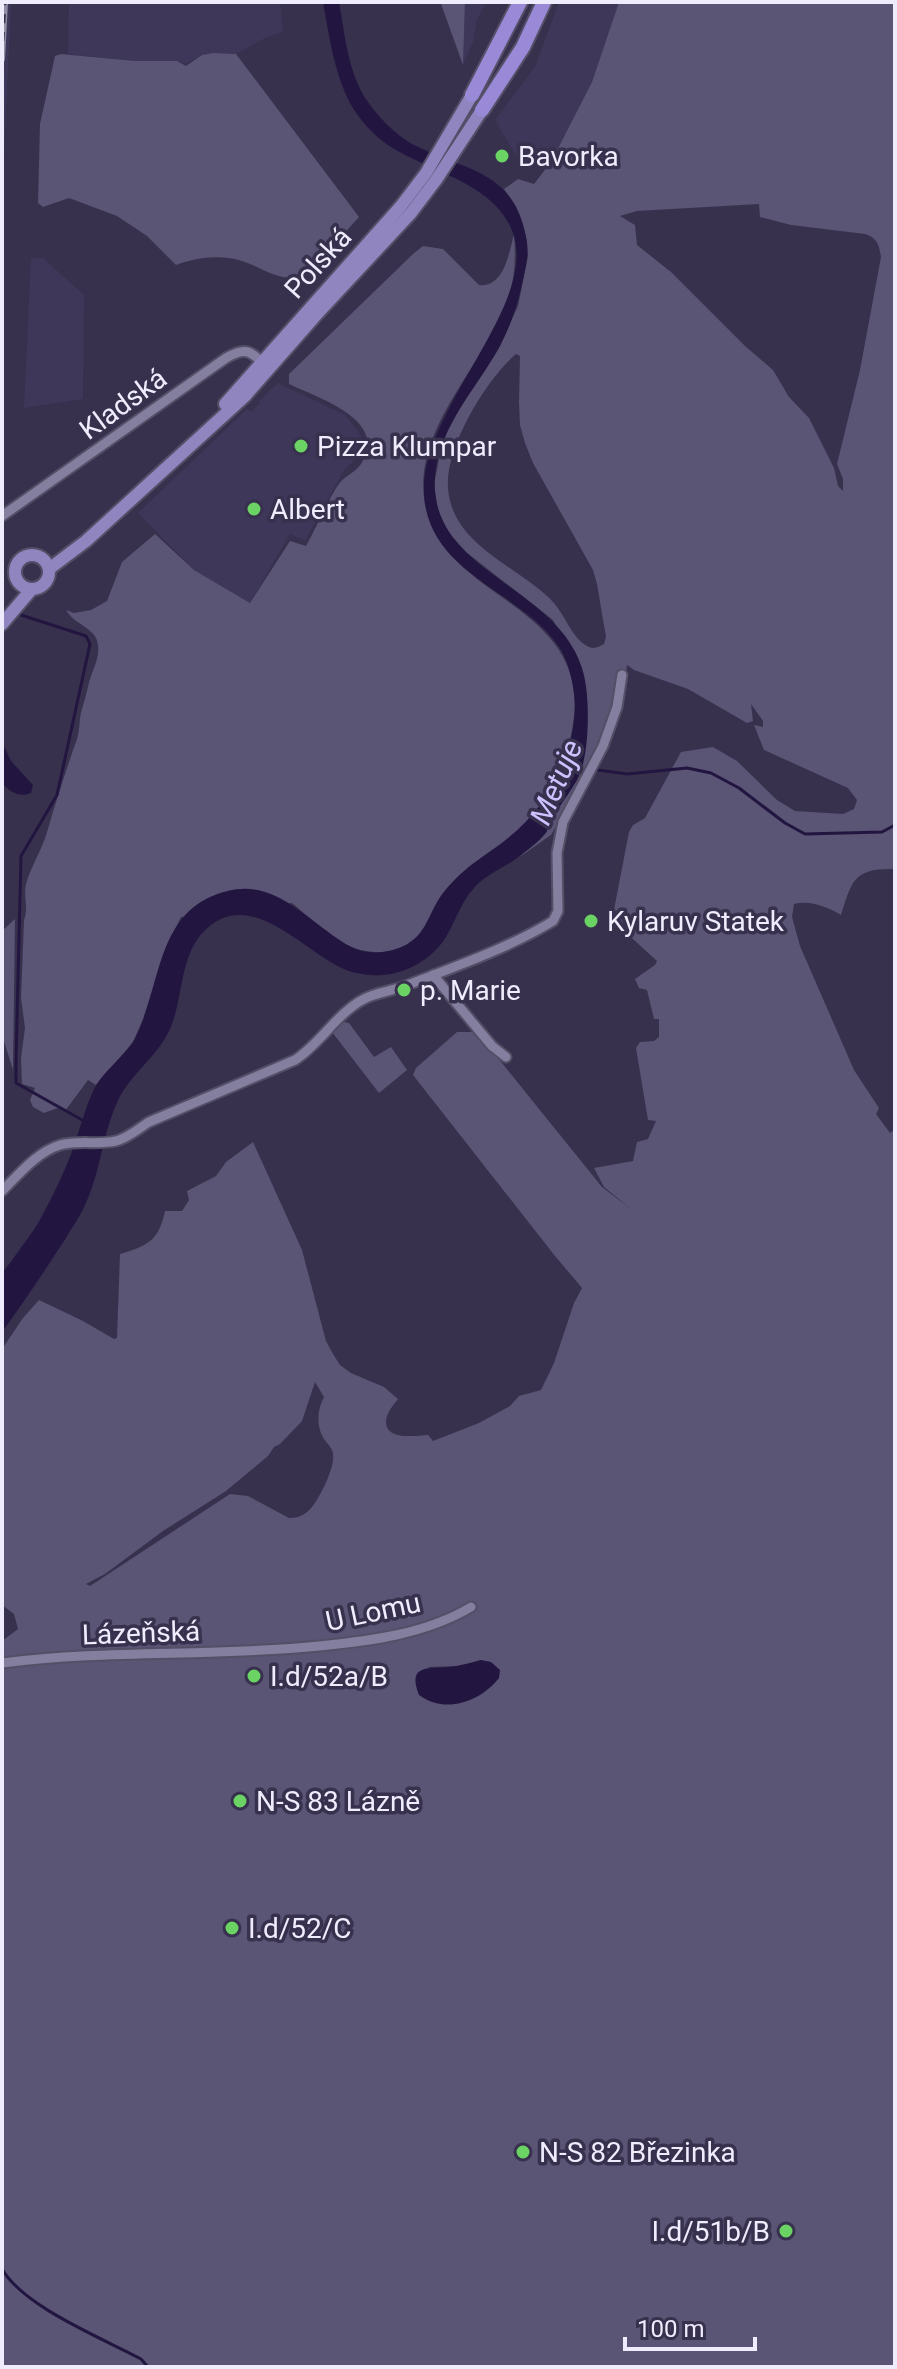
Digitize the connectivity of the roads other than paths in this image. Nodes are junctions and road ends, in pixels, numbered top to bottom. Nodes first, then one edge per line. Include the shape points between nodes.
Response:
1 (520, 2) edge
2 (544, 2) edge
3 (494, 55) junction
4 (511, 66) junction
5 (472, 95) joint
6 (482, 110) joint
7 (406, 210) junction
8 (266, 366) junction
9 (2, 516) edge
10 (47, 565) junction
11 (25, 587) junction
12 (2, 615) edge
13 (2, 624) edge
14 (622, 675) dead end
15 (433, 975) junction
16 (506, 1057) dead end
17 (2, 1191) edge
18 (471, 1607) dead end
19 (281, 1650) joint
20 (2, 1663) edge

1 - 3 highway
2 - 4 highway
3 - 4 highway
3 - 5 highway
4 - 6 highway
5 - 7 main road, Polská
6 - 7 main road, Polská
7 - 8 main road, Polská
8 - 9 street, Kladská via 246,351 226,358
8 - 10 main road, Polská via 86,541
10 - 11 main road via 45,584
10 - 11 main road via 34,555 19,561 14,573
11 - 12 main road
11 - 13 main road
14 - 15 street via 612,725 563,822 553,921
15 - 16 street
15 - 17 street via 367,997 295,1060 149,1122 127,1137 51,1149
18 - 19 street, U Lomu via 374,1641
19 - 20 street, Lázeňská

